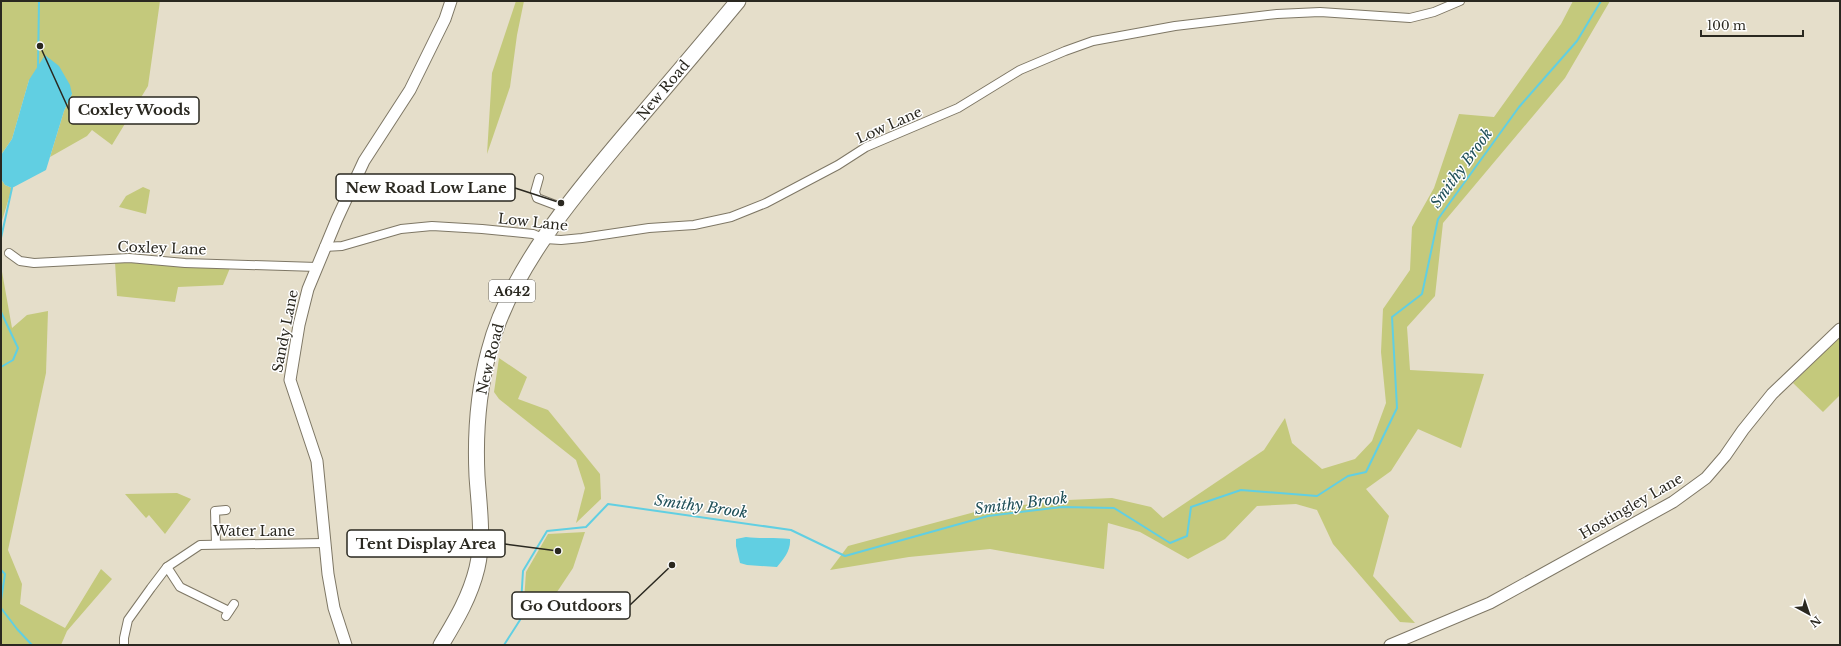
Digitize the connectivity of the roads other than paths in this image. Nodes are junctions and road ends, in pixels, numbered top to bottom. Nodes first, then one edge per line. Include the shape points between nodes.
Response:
1 (451, 1) edge
2 (738, 1) edge
3 (1460, 1) edge
4 (539, 178) dead end
5 (566, 210) junction
6 (545, 239) junction
7 (324, 247) junction
8 (9, 253) dead end
9 (317, 267) junction
10 (1840, 329) edge
11 (226, 510) dead end
12 (324, 543) junction
13 (216, 544) junction
14 (167, 567) junction
15 (230, 610) dead end
16 (124, 645) edge
17 (346, 645) edge
18 (441, 645) edge
19 (1390, 645) edge

1 - 7 street, Sandy Lane via 445,19 410,90 364,161
2 - 5 highway, New Road / A642 via 614,148
3 - 6 street, Low Lane via 1434,12 1410,18 1320,12 1277,14 1175,26 1093,41 1020,70 958,108 866,147 795,189 731,217 694,225 649,228 582,238
4 - 5 street via 535,192 537,198
5 - 6 highway, New Road / A642
6 - 7 street, Low Lane via 533,234 432,226 401,229 342,246
6 - 18 highway, New Road / A642 via 515,285 502,311 489,349 476,427 480,545 477,567 462,610
7 - 9 street, Sandy Lane
8 - 9 street, Coxley Lane via 20,261 34,263 129,258 185,263
9 - 12 street, Sandy Lane via 308,289 299,325 290,380 317,461
10 - 19 street, Hostingley Lane via 1772,394 1706,478 1673,502 1490,603
11 - 13 street via 216,507
12 - 13 street, Water Lane
12 - 17 street, Sandy Lane via 334,608
13 - 14 street, Water Lane via 200,545
14 - 15 street via 180,587
14 - 16 street, Water Lane via 128,620

